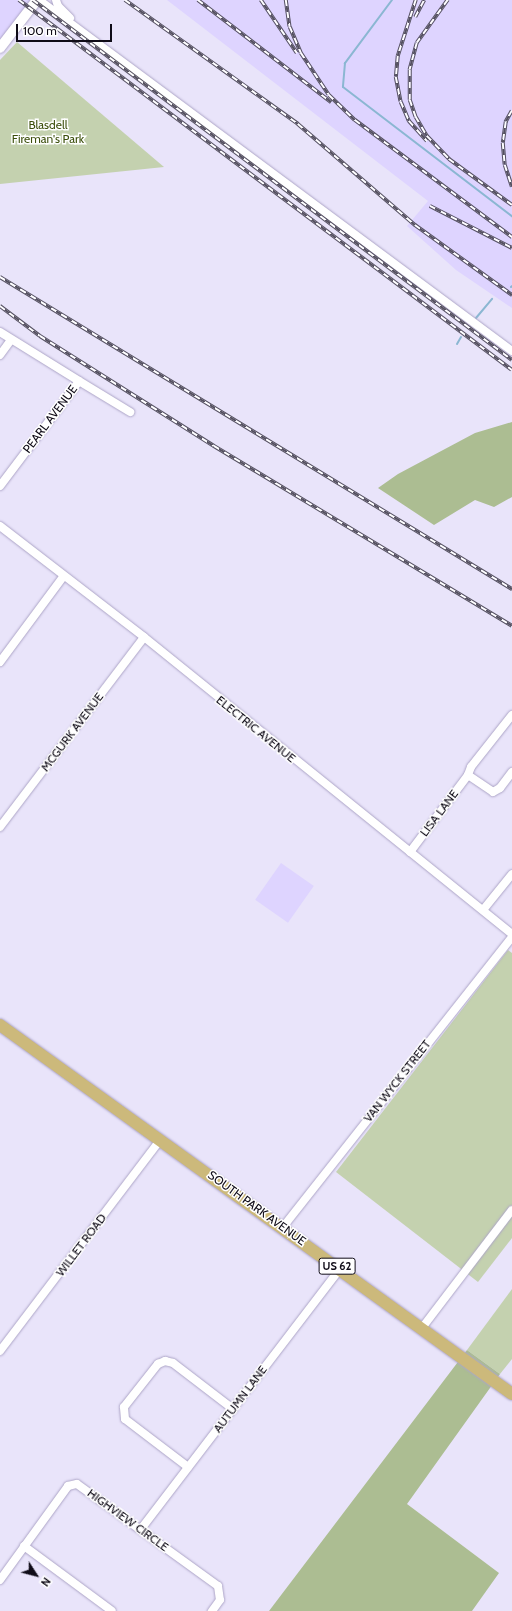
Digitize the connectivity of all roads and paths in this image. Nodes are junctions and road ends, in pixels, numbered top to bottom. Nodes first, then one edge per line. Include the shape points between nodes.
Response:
1 (38, 0) edge
2 (56, 0) edge
3 (78, 27) junction
4 (0, 48) edge
5 (0, 332) edge
6 (11, 340) junction
7 (512, 351) edge
8 (0, 355) edge
9 (79, 381) junction
10 (130, 412) dead end
11 (0, 486) edge
12 (0, 526) edge
13 (63, 577) junction
14 (144, 637) junction
15 (0, 662) edge
16 (512, 715) edge
17 (512, 772) edge
18 (468, 775) junction
19 (0, 828) edge
20 (410, 852) junction
21 (512, 874) edge
22 (483, 910) junction
23 (512, 935) edge
24 (0, 1025) edge
25 (161, 1139) junction
26 (512, 1210) edge
27 (283, 1227) junction
28 (340, 1269) junction
29 (422, 1328) junction
30 (0, 1351) edge
31 (512, 1394) edge
32 (233, 1409) junction
33 (188, 1467) junction
34 (141, 1529) junction
35 (24, 1546) junction
36 (0, 1580) edge
37 (112, 1611) edge
38 (212, 1611) edge

1 - 3 street
1 - 4 street
2 - 3 street via 58,6
3 - 7 street
5 - 6 street
6 - 8 street
6 - 9 street
9 - 10 street, PEARL AVENUE
9 - 11 street, PEARL AVENUE
12 - 13 street, ELECTRIC AVENUE
13 - 14 street, ELECTRIC AVENUE
13 - 15 street
14 - 19 street, MCGURK AVENUE
14 - 20 street, ELECTRIC AVENUE
16 - 18 street, LISA LANE via 471,767
17 - 18 street via 500,788 493,792
18 - 20 street, LISA LANE
20 - 22 street, ELECTRIC AVENUE
21 - 22 street
22 - 23 street, ELECTRIC AVENUE
23 - 27 street, VAN WYCK STREET
24 - 25 main road, SOUTH PARK AVENUE / US 62
25 - 27 main road, SOUTH PARK AVENUE / US 62
25 - 30 street, WILLET ROAD
26 - 29 street
27 - 28 main road, SOUTH PARK AVENUE / US 62
28 - 29 main road, SOUTH PARK AVENUE / US 62
28 - 32 street, AUTUMN LANE
29 - 31 main road, SOUTH PARK AVENUE / US 62
32 - 33 street, AUTUMN LANE
32 - 33 street via 172,1363 165,1361 158,1364 124,1407 125,1419
33 - 34 street, AUTUMN LANE
34 - 35 street, HIGHVIEW CIRCLE via 81,1485 72,1484
34 - 38 street, HIGHVIEW CIRCLE via 218,1586 220,1600
35 - 36 street, HIGHVIEW CIRCLE
35 - 37 street

